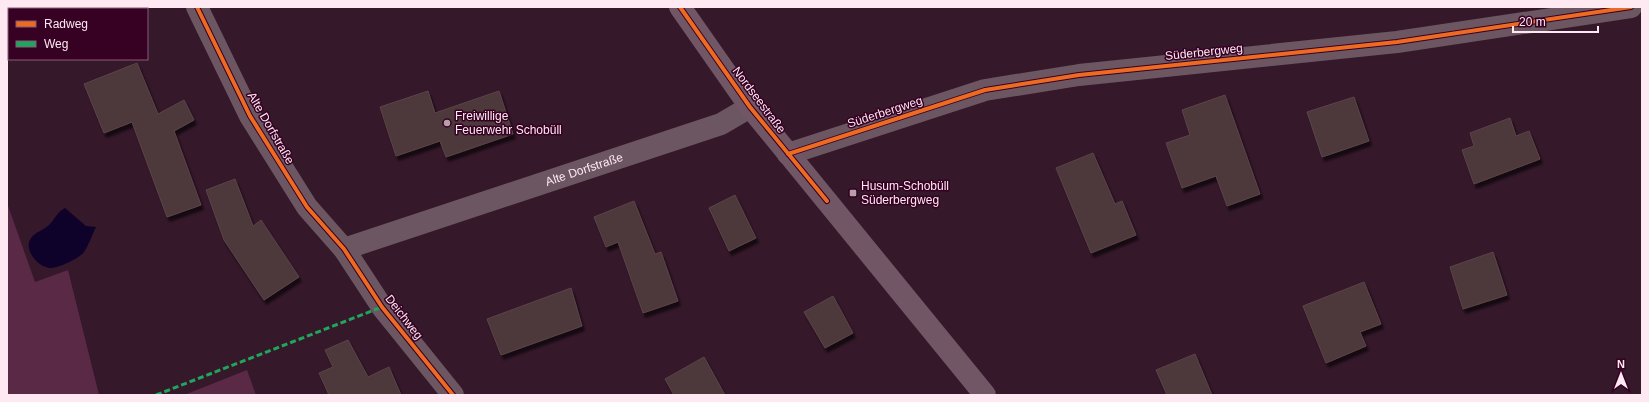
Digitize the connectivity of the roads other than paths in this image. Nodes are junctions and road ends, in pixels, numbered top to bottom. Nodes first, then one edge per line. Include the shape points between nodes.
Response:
1 (197, 7) edge
2 (680, 7) edge
3 (1631, 7) edge
4 (750, 108) junction
5 (788, 154) junction
6 (344, 249) junction
7 (453, 395) edge
8 (984, 395) edge

1 - 6 street, Alte Dorfstraße via 250,116 307,207
2 - 4 main road, Nordseestraße
3 - 5 street, Süderbergweg via 1397,42 1079,75 985,90
4 - 5 main road, Nordseestraße
4 - 6 street, Alte Dorfstraße via 721,124
5 - 8 main road, Nordseestraße
6 - 7 street, Deichweg via 382,307

